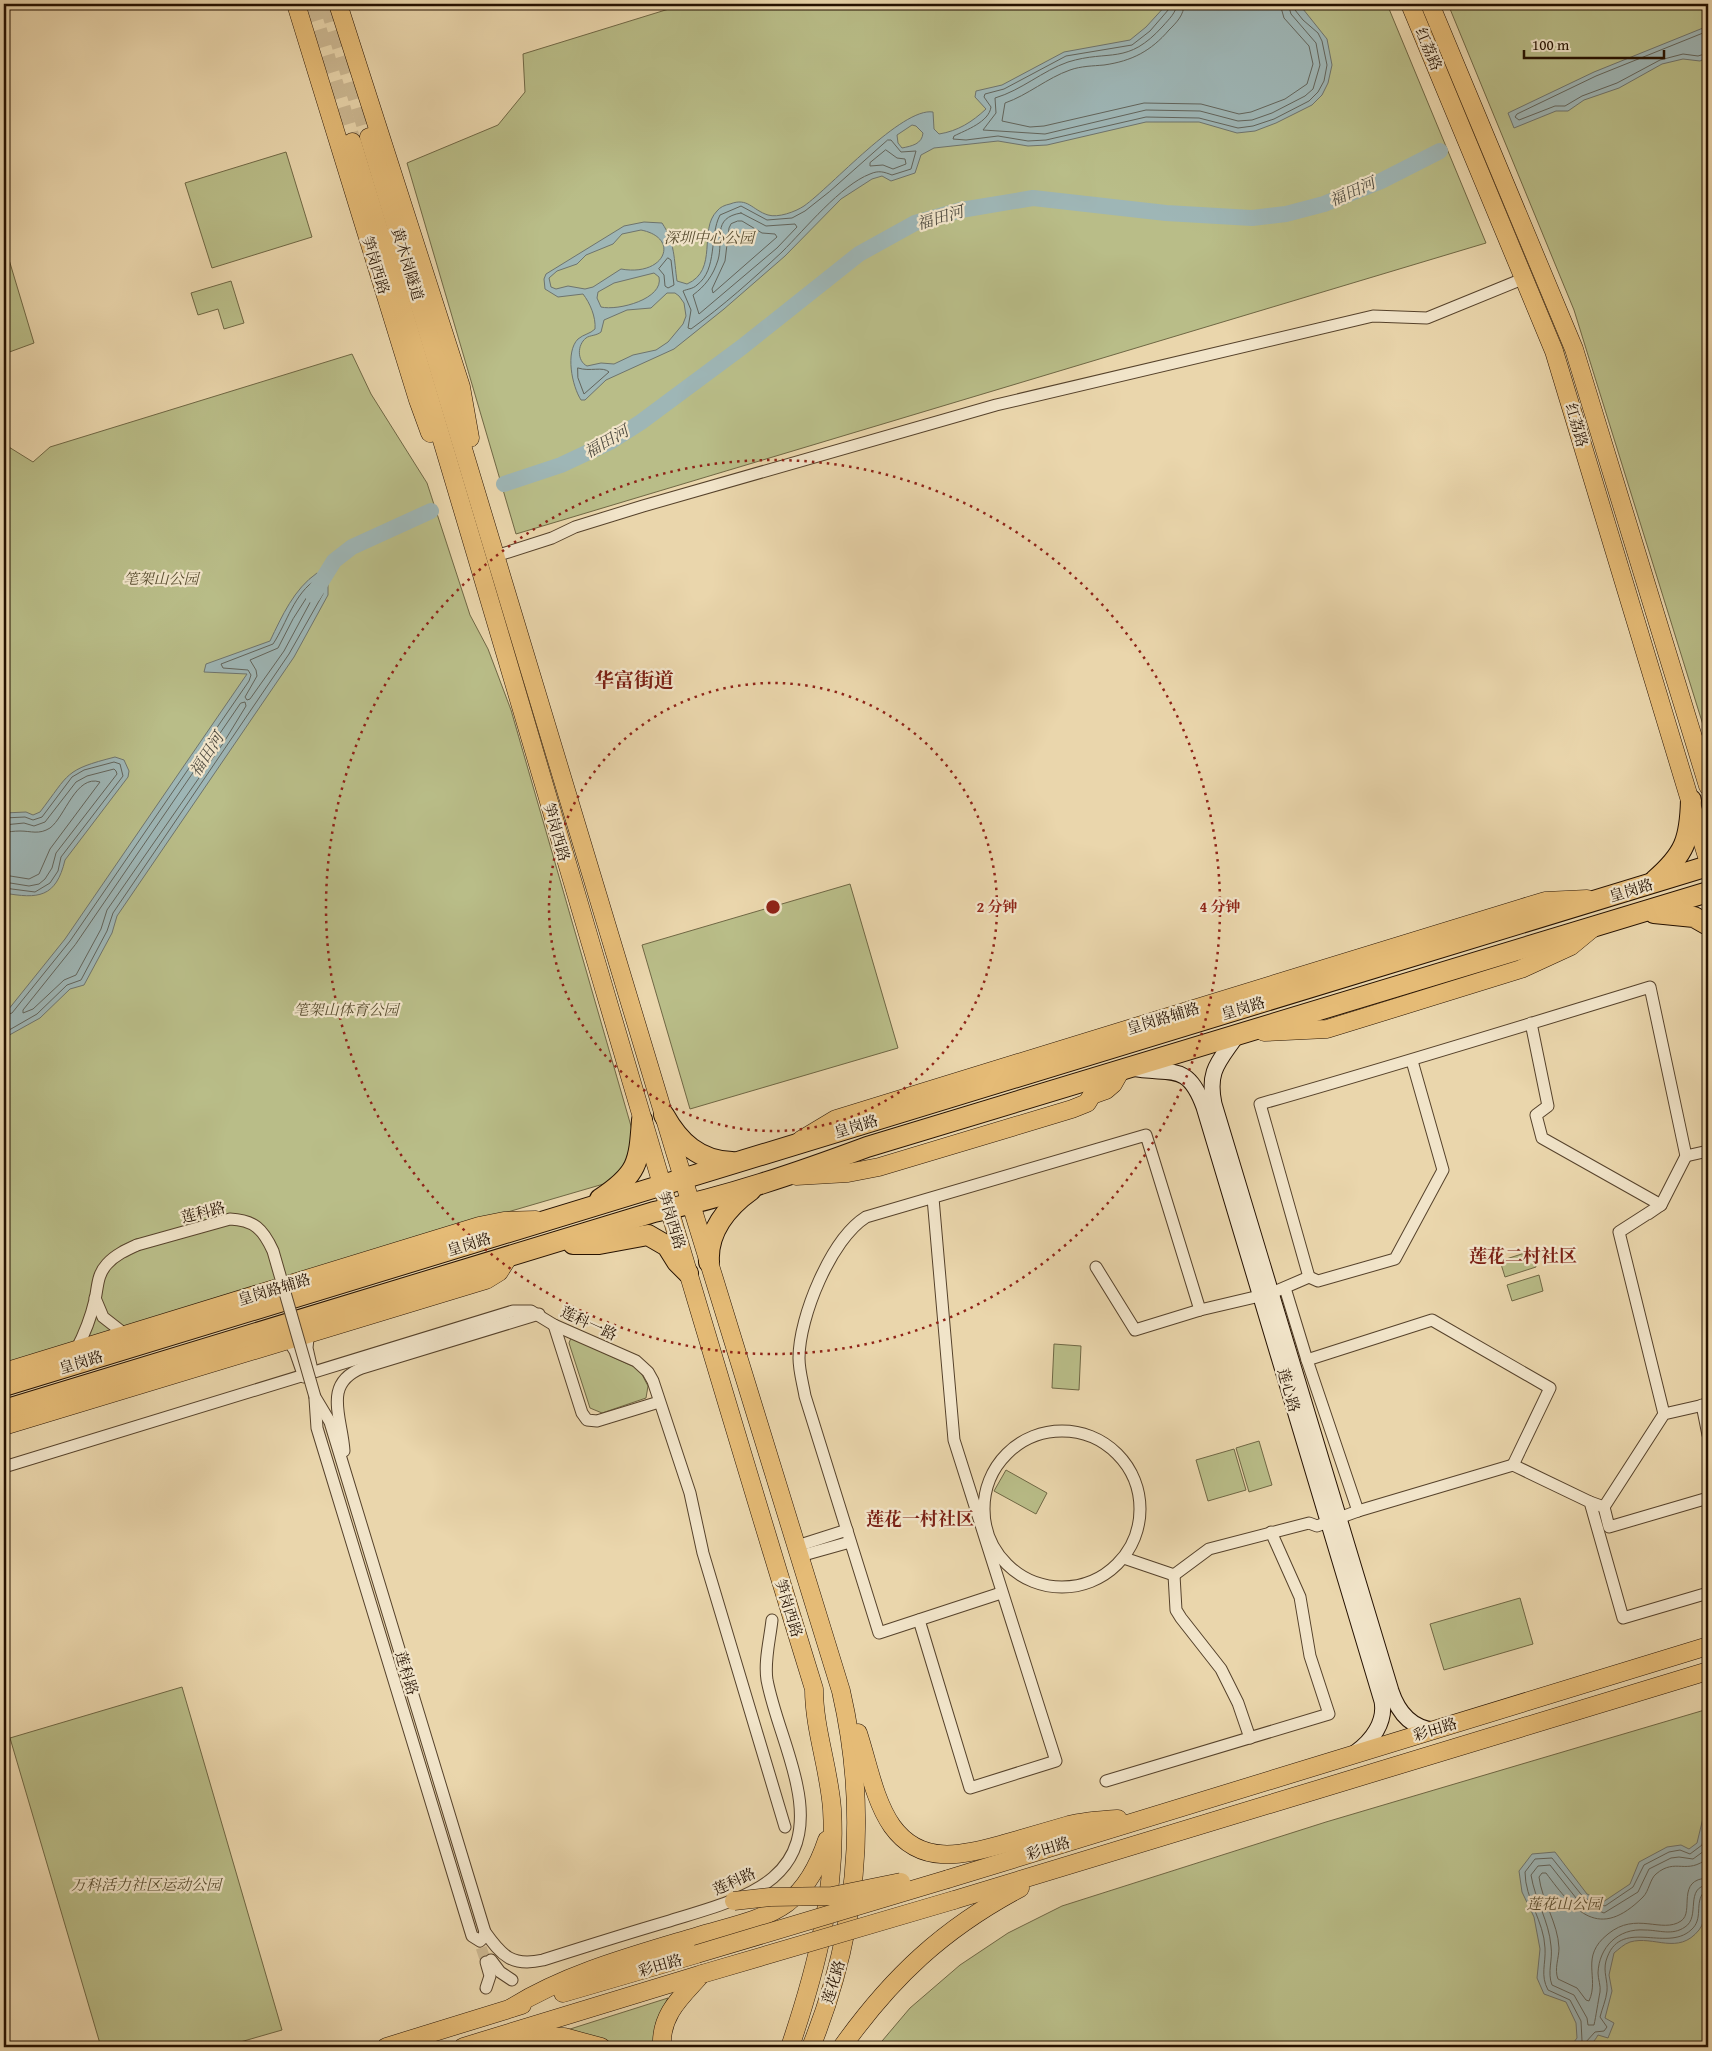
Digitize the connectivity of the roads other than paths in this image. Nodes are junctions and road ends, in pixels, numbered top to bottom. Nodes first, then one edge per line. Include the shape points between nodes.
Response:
1 (296, 4) edge
2 (338, 4) edge
3 (1410, 4) edge
4 (1430, 4) edge
5 (360, 139) tunnel mouth
6 (1525, 278) junction
7 (438, 394) junction
8 (484, 518) junction
9 (467, 523) junction
10 (496, 556) junction
11 (503, 580) junction
12 (484, 585) junction
13 (1708, 786) edge
14 (1691, 800) junction
15 (1708, 860) edge
16 (1708, 866) edge
17 (1651, 883) junction
18 (1708, 892) edge
19 (1637, 913) junction
20 (1708, 926) edge
21 (1531, 1023) junction
22 (1241, 1034) junction
23 (1412, 1061) junction
24 (1126, 1069) junction
25 (664, 1115) junction
26 (642, 1120) junction
27 (1708, 1151) edge
28 (1686, 1156) junction
29 (736, 1163) junction
30 (683, 1179) junction
31 (661, 1185) junction
32 (758, 1185) junction
33 (933, 1198) junction
34 (691, 1205) junction
35 (1662, 1205) junction
36 (587, 1208) junction
37 (668, 1209) junction
38 (1648, 1214) dead end
39 (546, 1220) junction
40 (556, 1242) junction
41 (509, 1256) junction
42 (709, 1262) junction
43 (1096, 1267) dead end
44 (688, 1273) junction
45 (1309, 1277) junction
46 (1273, 1292) junction
47 (96, 1298) junction
48 (1200, 1310) junction
49 (329, 1311) junction
50 (539, 1314) junction
51 (554, 1325) junction
52 (260, 1332) junction
53 (126, 1335) junction
54 (307, 1335) junction
55 (290, 1340) junction
56 (76, 1350) junction
57 (1306, 1360) junction
58 (4, 1372) edge
59 (313, 1372) junction
60 (4, 1386) edge
61 (315, 1397) junction
62 (659, 1402) junction
63 (1705, 1405) edge
64 (4, 1410) edge
65 (1664, 1414) junction
66 (4, 1426) edge
67 (1708, 1435) edge
68 (1513, 1465) junction
69 (4, 1467) edge
70 (345, 1470) junction
71 (1708, 1498) edge
72 (1590, 1502) junction
73 (1604, 1508) junction
74 (1358, 1510) junction
75 (1333, 1521) junction
76 (846, 1530) junction
77 (1271, 1532) junction
78 (850, 1542) junction
79 (798, 1551) junction
80 (1124, 1558) junction
81 (1174, 1575) junction
82 (1002, 1593) junction
83 (1708, 1593) edge
84 (772, 1620) dead end
85 (919, 1620) junction
86 (1708, 1646) edge
87 (834, 1666) junction
88 (1708, 1671) edge
89 (1434, 1730) junction
90 (1250, 1738) junction
91 (1354, 1754) junction
92 (1106, 1781) dead end
93 (832, 1807) junction
94 (1156, 1815) junction
95 (785, 1827) dead end
96 (1061, 1868) junction
97 (948, 1879) junction
98 (734, 1901) junction
99 (850, 1915) joint
100 (824, 1924) joint
101 (485, 1932) junction
102 (702, 1974) junction
103 (512, 1980) dead end
104 (486, 1988) dead end
105 (511, 2008) junction
106 (499, 2036) junction
107 (386, 2047) edge
108 (463, 2047) edge
109 (601, 2047) edge
110 (662, 2047) edge
111 (790, 2047) edge
112 (811, 2047) edge
113 (842, 2047) edge

1 - 9 main road, 笋岗西路 via 418,400
2 - 8 main road, 笋岗西路 via 461,387
3 - 6 main road, 红荔路
4 - 13 main road, 红荔路 via 1574,349
5 - 7 main road, 黄木岗隧道
6 - 10 street via 1427,318 1373,316 996,405 626,511
6 - 14 main road, 红荔路 via 1561,371
7 - 8 main road, 笋岗西路
7 - 9 main road, 笋岗西路
8 - 10 main road, 笋岗西路
9 - 12 main road, 笋岗西路
10 - 11 main road, 笋岗西路
11 - 12 main road
11 - 25 main road, 笋岗西路
12 - 26 main road, 笋岗西路
14 - 15 main road, 红荔路
14 - 17 highway via 1689,834 1684,848
16 - 17 highway, 皇岗路
17 - 29 highway, 皇岗路
18 - 19 highway, 皇岗路
19 - 20 highway via 1694,917
19 - 22 highway, 皇岗路
21 - 23 street
21 - 28 street via 1650,987
21 - 35 street via 1548,1106 1536,1116 1542,1138
22 - 24 highway, 皇岗路
22 - 46 main road, 莲心路 via 1215,1067 1210,1081
23 - 45 street via 1443,1170 1395,1260 1318,1281
23 - 45 street via 1260,1104
24 - 32 highway, 皇岗路 via 867,1147
24 - 46 main road, 莲心路 via 1176,1072 1186,1077 1198,1091
25 - 29 highway via 683,1143 696,1152 710,1159
25 - 30 main road, 笋岗西路
26 - 31 main road, 笋岗西路
26 - 36 highway via 640,1150 634,1168 612,1191
27 - 28 street
28 - 35 street
29 - 30 highway, 皇岗路
30 - 31 highway, 皇岗路
30 - 34 main road, 笋岗西路
31 - 36 highway, 皇岗路
31 - 37 main road, 笋岗西路
32 - 34 highway, 皇岗路
32 - 42 highway via 735,1202 720,1221 712,1240
33 - 48 street via 1146,1135
33 - 76 street via 866,1217 854,1224 842,1238 818,1284 806,1319 799,1359 802,1378
33 - 82 street via 954,1440
34 - 37 highway, 皇岗路
34 - 42 main road, 笋岗西路
35 - 38 street
35 - 65 street via 1618,1232
36 - 39 highway, 皇岗路
37 - 40 highway, 皇岗路
37 - 44 main road, 笋岗西路
39 - 53 main road, 皇岗路辅路 via 516,1220 479,1226
39 - 60 highway, 皇岗路
40 - 41 highway, 皇岗路
40 - 44 highway via 599,1244 648,1235 667,1246
41 - 49 highway, 皇岗路
41 - 54 main road via 505,1265 491,1278
42 - 79 main road, 笋岗西路
43 - 48 street via 1135,1330
44 - 93 main road, 笋岗西路 via 814,1689 814,1711
45 - 46 street
46 - 48 street
46 - 57 street
46 - 75 main road, 莲心路
47 - 53 street via 103,1317
47 - 56 street, 莲科路
47 - 61 street, 莲科路, bridge via 103,1270 117,1255 131,1248 219,1221 237,1219 251,1222 266,1236 273,1251
49 - 52 highway, 皇岗路
49 - 54 street via 314,1322
50 - 51 street, 莲科一路
50 - 59 street, 莲科一路 via 513,1311
50 - 70 street via 362,1368 343,1379 337,1400
51 - 62 street, 莲科一路 via 640,1363 653,1381
51 - 62 street via 587,1420 597,1421
52 - 55 street via 275,1330
52 - 64 highway, 皇岗路
53 - 56 main road, 皇岗路辅路
54 - 55 main road
54 - 59 street, 莲科路
55 - 59 street, 莲科路
55 - 66 main road
56 - 58 main road, 皇岗路辅路
57 - 68 street via 1432,1320 1550,1388
57 - 74 street
59 - 61 street, 莲科路
59 - 69 street, 莲科一路
61 - 70 street, 莲科路 via 330,1422
61 - 101 street, 莲科路 via 317,1428 472,1936 480,1941
62 - 95 street, 莲科一路 via 690,1493 706,1563
63 - 65 street
63 - 67 street
65 - 73 street
68 - 72 street
68 - 74 street
70 - 101 street, 莲科路
71 - 73 street via 1608,1527
72 - 73 street
72 - 83 street via 1623,1618
74 - 75 street
75 - 77 street
75 - 89 main road, 莲心路 via 1396,1704 1410,1721
75 - 91 main road, 莲心路 via 1383,1706 1377,1730
76 - 78 street
76 - 79 street
77 - 81 street via 1208,1549
77 - 90 street via 1300,1597 1310,1656 1329,1714
78 - 79 street
78 - 85 street via 879,1633
79 - 87 main road, 笋岗西路
80 - 80 street via 1137,1534 1141,1508 1136,1481 1122,1458 1102,1441 1078,1431 1052,1430 1027,1438 1006,1452 991,1473 984,1498 984,1524 993,1548 1010,1568 1032,1582 1056,1588 1082,1586 1106,1575
80 - 81 street
81 - 90 street via 1176,1610 1222,1669
82 - 85 street
82 - 85 street via 1056,1761 970,1788
84 - 98 street, 莲科路 via 767,1680 797,1786 801,1826 791,1855 778,1873 760,1888
86 - 89 main road, 彩田路
87 - 94 main road via 882,1808 892,1827 909,1843 924,1851 964,1855 1072,1825
87 - 99 main road, 笋岗西路 via 851,1740 856,1787
88 - 96 main road, 彩田路
89 - 91 main road, 彩田路
90 - 92 street
91 - 94 main road, 彩田路
93 - 100 main road, 笋岗西路 via 833,1843
93 - 105 main road via 828,1837 820,1861 806,1883 787,1902 751,1920 595,1970 536,1993
94 - 97 main road, 彩田路
96 - 102 main road, 彩田路, bridge
96 - 113 main road via 987,1907 933,1945 893,1982
97 - 98 main road, bridge via 919,1878 832,1896
97 - 105 main road, 彩田路, bridge
98 - 101 street, 莲科路 via 533,1962 507,1958
99 - 112 main road, 莲花路 via 838,1970
100 - 111 main road, 莲花路 via 816,1964
102 - 106 main road, 彩田路
102 - 110 main road via 671,2009 664,2026
103 - 104 street via 488,1961 490,1976
105 - 107 main road, 彩田路
106 - 108 main road, 彩田路
106 - 109 main road via 564,2037

